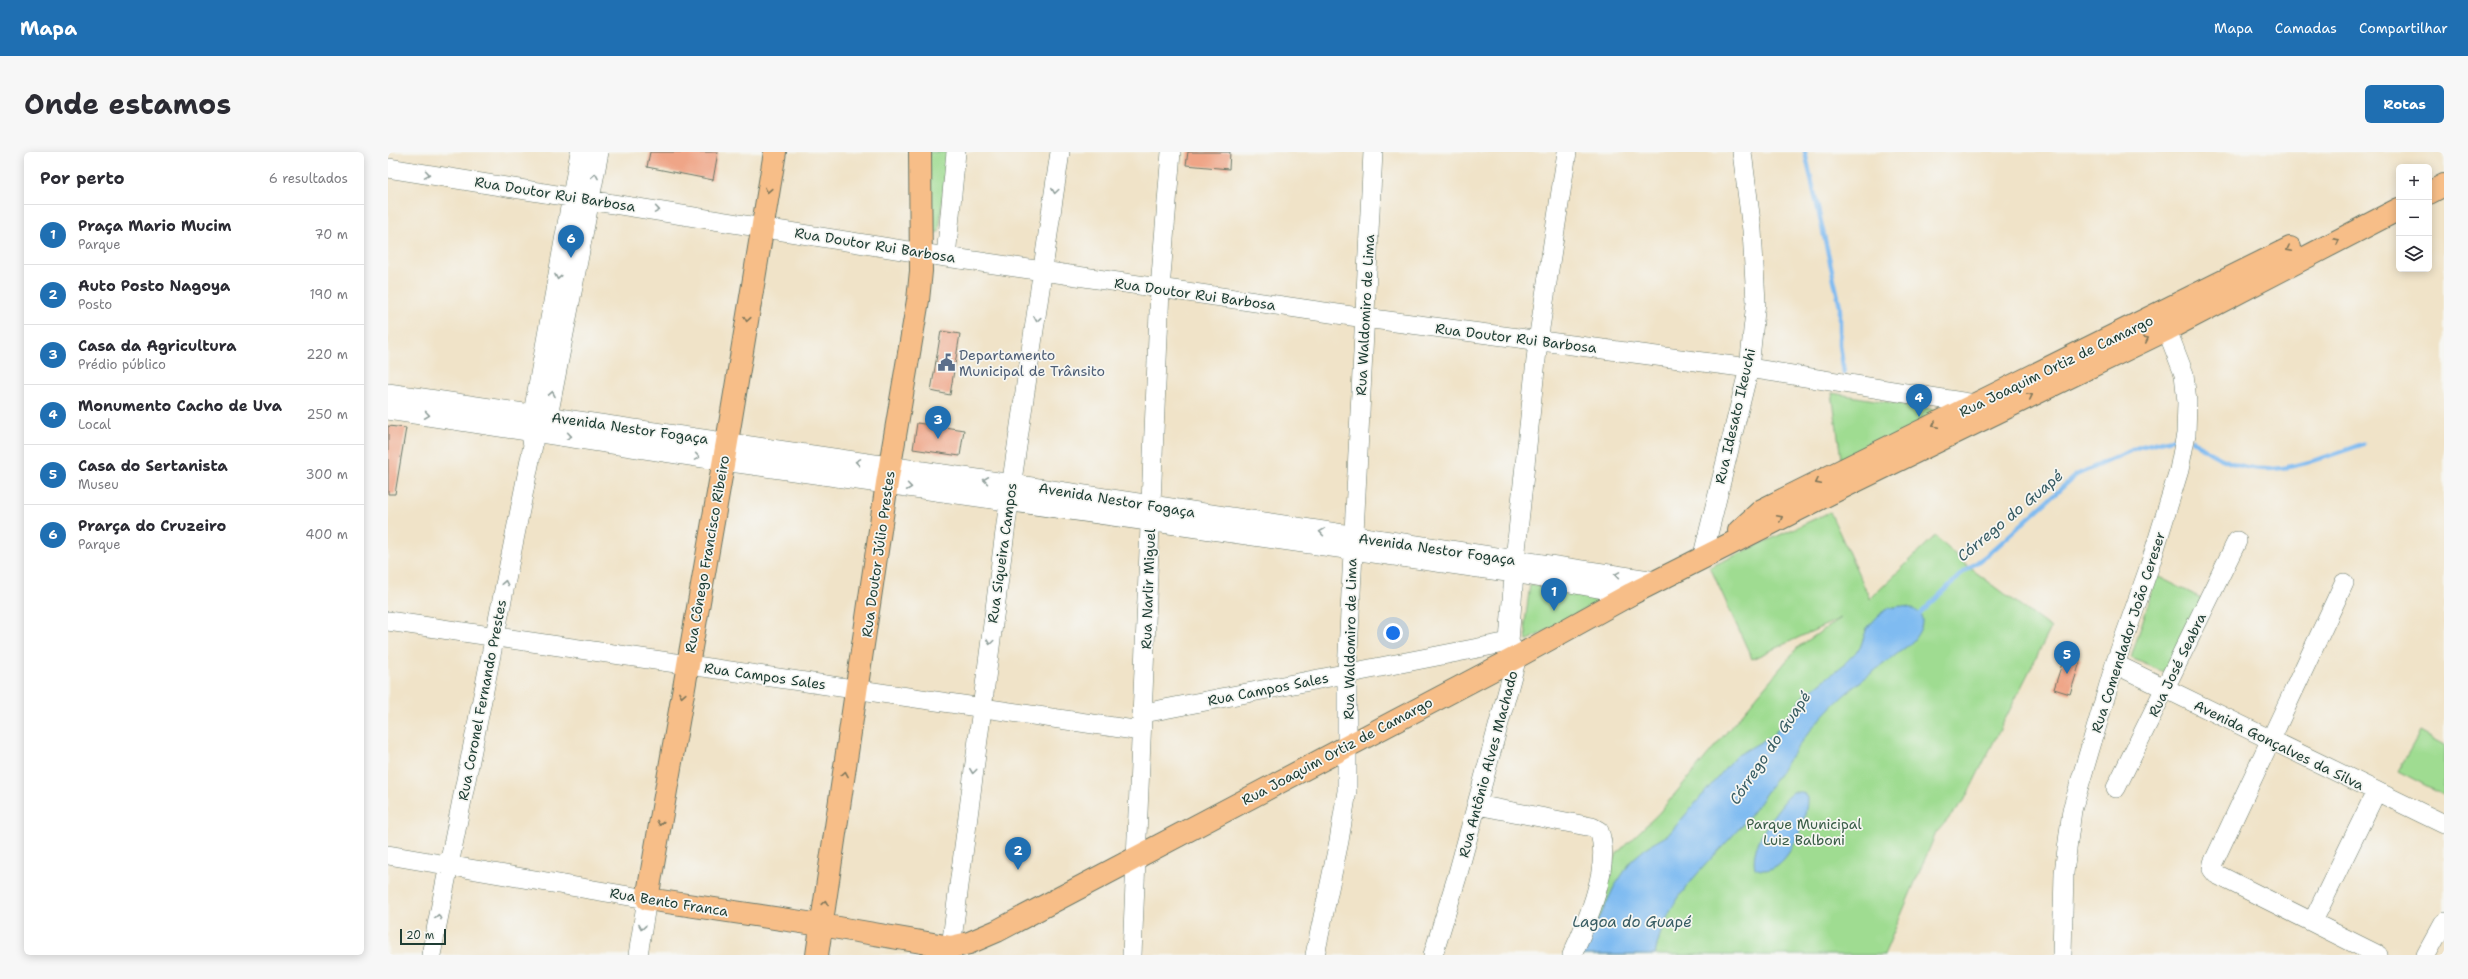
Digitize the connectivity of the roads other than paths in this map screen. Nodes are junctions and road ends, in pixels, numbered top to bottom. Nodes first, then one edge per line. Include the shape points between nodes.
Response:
1 (580, 152) edge
2 (599, 152) edge
3 (775, 152) edge
4 (920, 152) edge
5 (956, 152) edge
6 (1060, 152) edge
7 (1171, 152) edge
8 (1373, 152) edge
9 (1567, 152) edge
10 (1742, 152) edge
11 (388, 168) edge
12 (2444, 170) edge
13 (2432, 176) edge
14 (2444, 185) edge
15 (2432, 191) edge
16 (2396, 195) edge
17 (582, 199) junction
18 (2396, 210) edge
19 (762, 226) junction
20 (921, 254) junction
21 (946, 258) junction
22 (1044, 271) junction
23 (1160, 289) junction
24 (1365, 318) junction
25 (2164, 322) junction
26 (1538, 341) junction
27 (1749, 368) junction
28 (388, 393) edge
29 (1976, 405) junction
30 (2004, 409) junction
31 (388, 410) edge
32 (538, 427) junction
33 (725, 451) junction
34 (889, 475) junction
35 (1010, 493) junction
36 (1150, 514) junction
37 (2237, 541) dead end
38 (1352, 544) junction
39 (1720, 549) junction
40 (1702, 558) junction
41 (1514, 566) junction
42 (1656, 581) junction
43 (2344, 583) dead end
44 (1631, 594) junction
45 (388, 621) edge
46 (495, 635) junction
47 (1513, 650) junction
48 (2115, 664) junction
49 (688, 665) junction
50 (1346, 673) junction
51 (858, 689) junction
52 (2166, 689) junction
53 (981, 709) junction
54 (1142, 722) junction
55 (2270, 739) junction
56 (1348, 745) junction
57 (2116, 788) dead end
58 (2376, 792) junction
59 (1477, 805) junction
60 (2444, 824) edge
61 (388, 855) edge
62 (1134, 857) junction
63 (448, 866) junction
64 (647, 899) junction
65 (2313, 921) junction
66 (2444, 922) edge
67 (822, 925) junction
68 (950, 951) edge
69 (431, 955) edge
70 (638, 955) edge
71 (817, 955) edge
72 (1132, 955) edge
73 (1315, 955) edge
74 (1433, 955) edge
75 (1572, 955) edge
76 (2062, 955) edge
77 (2378, 955) edge
78 (2426, 955) edge

1 - 17 street
17 -> 2 street
3 -> 19 main road, Rua Cônego Francisco Ribeiro
4 - 20 main road, Rua Doutor Júlio Prestes
5 - 21 street
6 -> 22 street, Rua Siqueira Campos
7 - 23 street, Rua Narlir Miguel
8 - 24 street, Rua Waldomiro de Lima
9 - 26 street, Rua Antônio Alves Machado
10 - 27 street, Rua Idesato Ikeuchi via 1750,215 1756,302
11 -> 17 street, Rua Doutor Rui Barbosa
12 - 13 main road
14 - 15 main road
16 -> 25 main road, Rua Joaquim Ortiz de Camargo
17 -> 19 street, Rua Doutor Rui Barbosa
17 - 32 street, Rua Coronel Fernando Prestes
25 -> 18 main road, Rua Joaquim Ortiz de Camargo
19 - 20 street, Rua Doutor Rui Barbosa
19 -> 33 main road, Rua Cônego Francisco Ribeiro
20 - 21 street, Rua Doutor Rui Barbosa
20 - 34 main road, Rua Doutor Júlio Prestes via 918,300
21 - 22 street, Rua Doutor Rui Barbosa
22 - 23 street, Rua Doutor Rui Barbosa
22 -> 35 street, Rua Siqueira Campos
23 - 24 street, Rua Doutor Rui Barbosa
23 - 36 street, Rua Narlir Miguel
24 - 26 street, Rua Doutor Rui Barbosa
24 - 38 street, Rua Waldomiro de Lima
25 - 29 main road, Rua Joaquim Ortiz de Camargo
30 -> 25 main road, Rua Joaquim Ortiz de Camargo
25 - 48 street, Rua Comendador João Cereser via 2184,374 2187,402 2186,434 2179,470
26 - 27 street, Rua Doutor Rui Barbosa
26 - 41 street, Rua Antônio Alves Machado
27 - 29 street, Rua Doutor Rui Barbosa
27 - 40 street, Rua Idesato Ikeuchi
28 - 32 street, Avenida Nestor Fogaça
29 - 30 street, Rua Doutor Rui Barbosa
29 -> 39 main road, Rua Joaquim Ortiz de Camargo via 1762,510
39 -> 30 main road, Rua Joaquim Ortiz de Camargo
31 -> 32 street, Avenida Nestor Fogaça
32 - 33 street, Avenida Nestor Fogaça via 624,436
46 -> 32 street, Rua Coronel Fernando Prestes
33 - 34 street, Avenida Nestor Fogaça
33 - 49 main road, Rua Cônego Francisco Ribeiro
34 - 35 street, Avenida Nestor Fogaça
34 - 51 main road, Rua Doutor Júlio Prestes
35 - 36 street, Avenida Nestor Fogaça
35 -> 53 street, Rua Siqueira Campos
36 - 38 street, Avenida Nestor Fogaça
36 - 54 street, Rua Narlir Miguel
37 - 52 street, Rua José Seabra
38 - 41 street, Avenida Nestor Fogaça
38 - 50 street, Rua Waldomiro de Lima
39 - 40 main road, Rua Joaquim Ortiz de Camargo
40 - 42 main road, Rua Joaquim Ortiz de Camargo
42 -> 41 street, Avenida Nestor Fogaça
41 - 44 street, Avenida Nestor Fogaça
41 - 47 street, Rua Antônio Alves Machado
42 - 44 main road, Rua Joaquim Ortiz de Camargo
43 - 55 street
44 - 47 main road, Rua Joaquim Ortiz de Camargo
45 - 46 street, Rua Campos Sales
46 - 49 street, Rua Campos Sales
46 - 63 street, Rua Coronel Fernando Prestes
47 - 50 street, Rua Campos Sales
47 - 56 main road, Rua Joaquim Ortiz de Camargo
47 - 59 street, Rua Antônio Alves Machado
48 - 52 street, Avenida Gonçalves da Silva
48 - 76 street, Rua Comendador João Cereser via 2072,810 2067,836
49 - 51 street, Rua Campos Sales
49 -> 64 main road, Rua Cônego Francisco Ribeiro
50 - 54 street, Rua Campos Sales
50 - 56 street, Rua Waldomiro de Lima
51 - 53 street, Rua Campos Sales
67 -> 51 main road, Rua Doutor Júlio Prestes
52 - 55 street, Avenida Gonçalves da Silva
52 - 57 street, Rua José Seabra
53 - 54 street, Rua Campos Sales
53 -> 68 street, Rua Siqueira Campos
54 - 62 street, Rua Narlir Miguel
55 - 58 street, Avenida Gonçalves da Silva
55 - 65 street via 2212,869 2216,874
56 - 62 main road, Rua Joaquim Ortiz de Camargo
56 - 73 street, Rua Waldomiro de Lima via 1347,791
58 - 60 street, Avenida Gonçalves da Silva
58 - 65 street
59 - 74 street, Rua Antônio Alves Machado
59 - 75 street via 1592,827 1599,831 1604,853 1594,898
61 - 63 street, Rua Bento Franca
62 - 68 main road, Rua Joaquim Ortiz de Camargo via 997,931
62 - 72 street, Rua Narlir Miguel
63 - 64 street, Rua Bento Franca
69 -> 63 street, Rua Coronel Fernando Prestes
64 - 67 main road, Rua Bento Franca
64 -> 70 street, Rua Cônego Francisco Ribeiro
65 - 77 street
66 - 78 street
67 - 68 main road, Rua Bento Franca
67 - 71 main road, Rua Doutor Júlio Prestes

